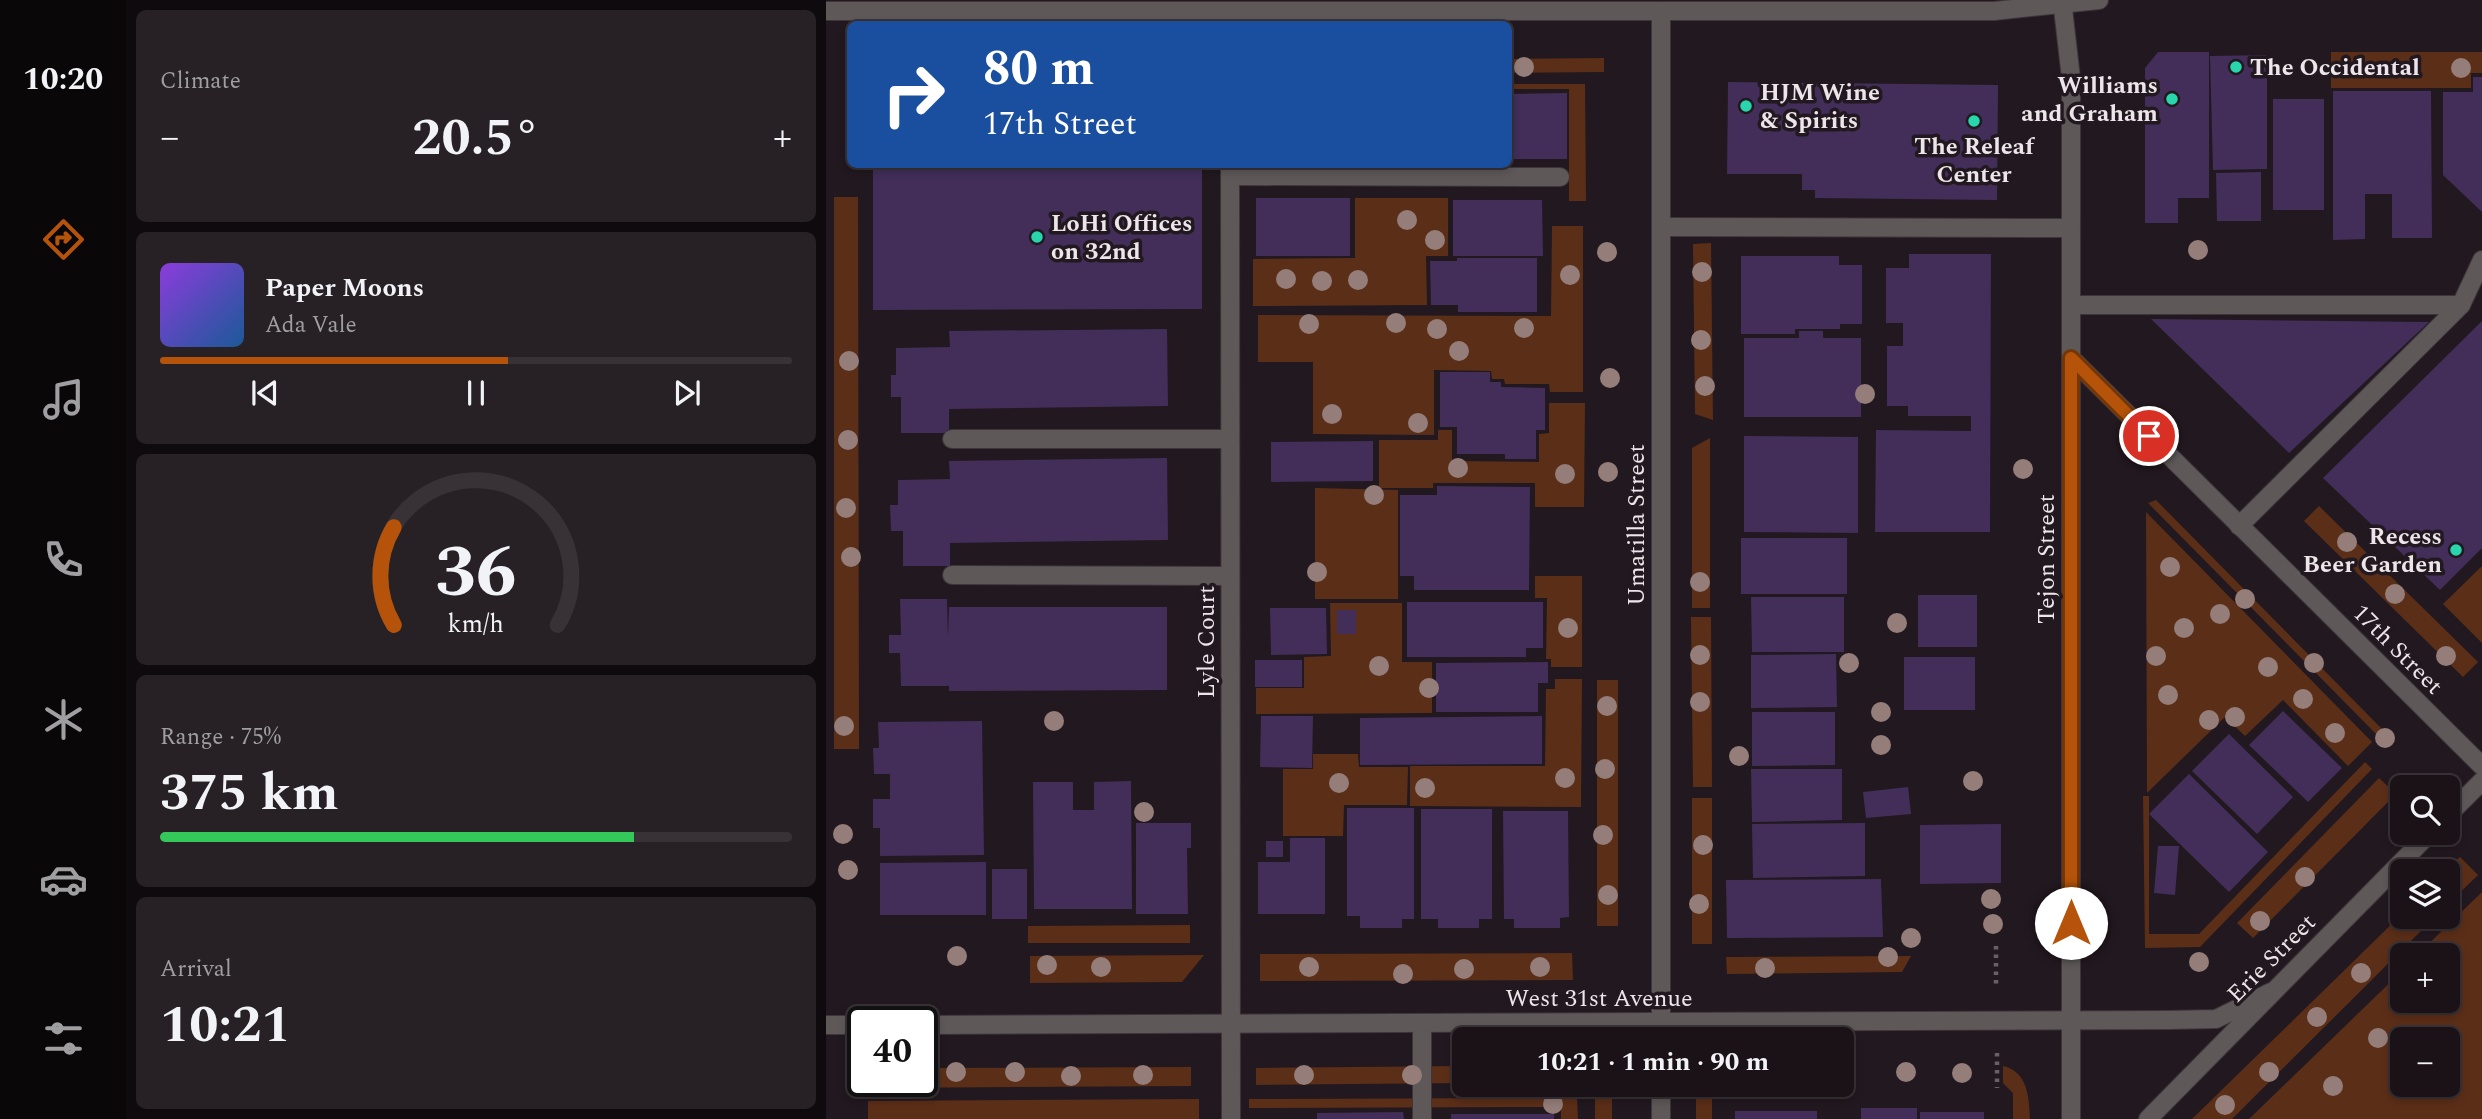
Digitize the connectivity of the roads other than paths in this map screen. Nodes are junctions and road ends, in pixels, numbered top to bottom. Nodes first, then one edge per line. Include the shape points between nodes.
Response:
1 (2099, 0) edge
2 (2063, 2) edge
3 (1032, 6) edge
4 (1405, 6) edge
5 (826, 11) edge
6 (1661, 11) junction
7 (1229, 18) edge
8 (1230, 170) edge
9 (1560, 177) dead end
10 (1661, 227) junction
11 (2071, 228) junction
12 (2482, 260) edge
13 (2071, 305) junction
14 (2461, 305) junction
15 (2071, 358) junction
16 (952, 439) dead end
17 (1230, 439) junction
18 (2239, 526) junction
19 (952, 575) dead end
20 (1230, 576) junction
21 (2482, 766) edge
22 (2482, 781) edge
23 (2460, 803) edge
24 (2418, 845) edge
25 (2271, 992) junction
26 (2071, 1021) junction
27 (1422, 1023) junction
28 (938, 1024) edge
29 (1231, 1024) junction
30 (826, 1026) edge
31 (847, 1026) edge
32 (1542, 1027) edge
33 (1661, 1027) edge
34 (1825, 1027) edge
35 (1661, 1097) edge
36 (1231, 1119) edge
37 (1422, 1119) edge
38 (1661, 1119) edge
39 (2071, 1119) edge
40 (2148, 1119) edge

1 - 2 street
2 - 6 street via 1994,11
2 - 11 street, Tejon Street via 2071,78
3 - 5 street
3 - 7 street
4 - 6 street
4 - 7 street
6 - 10 street, Umatilla Street
8 - 9 street
8 - 17 street, Lyle Court
10 - 11 street
10 - 33 street, Umatilla Street
11 - 13 street, Tejon Street
12 - 14 street
13 - 14 street
13 - 15 street, Tejon Street
14 - 18 street
15 - 18 street, 17th Street
15 - 26 street, Tejon Street
16 - 17 street
17 - 20 street, Lyle Court
18 - 21 street, 17th Street
19 - 20 street
20 - 29 street, Lyle Court
22 - 23 street
24 - 25 street, Erie Street
25 - 26 street, West 31st Avenue via 2216,1019
25 - 40 street, Erie Street
26 - 34 street, West 31st Avenue
26 - 39 street, Tejon Street
27 - 29 street, West 31st Avenue
27 - 32 street, West 31st Avenue
27 - 37 street
28 - 29 street, West 31st Avenue
29 - 36 street, Lyle Court
30 - 31 street
35 - 38 street

